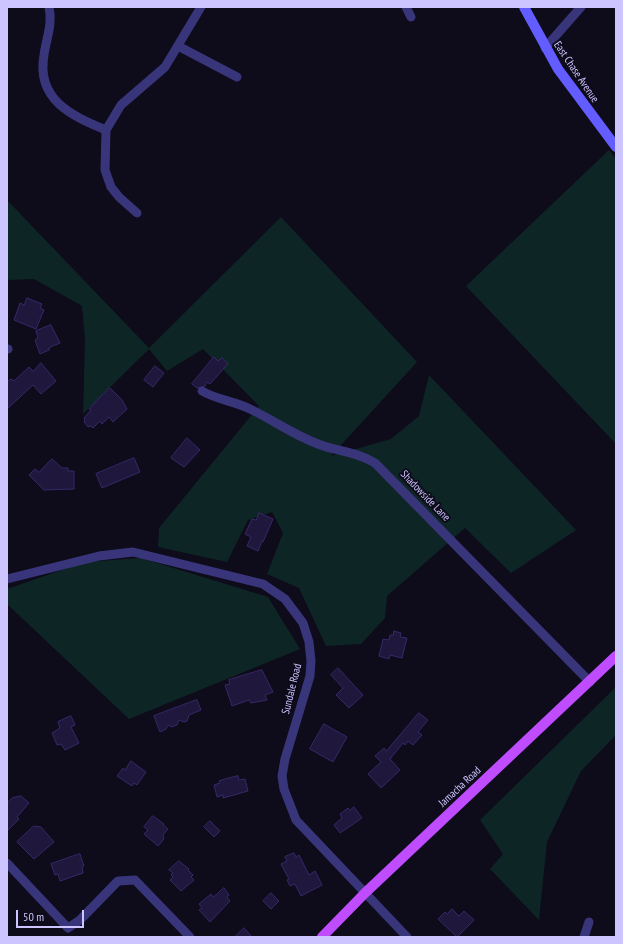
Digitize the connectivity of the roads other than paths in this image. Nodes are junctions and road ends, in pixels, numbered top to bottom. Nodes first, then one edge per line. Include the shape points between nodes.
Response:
1 (49, 7) edge
2 (201, 7) edge
3 (406, 7) edge
4 (524, 7) edge
5 (581, 7) edge
6 (411, 17) dead end
7 (178, 46) junction
8 (545, 48) junction
9 (237, 77) dead end
10 (106, 130) junction
11 (616, 147) edge
12 (137, 213) dead end
13 (202, 391) dead end
14 (7, 579) edge
15 (616, 656) edge
16 (590, 682) junction
17 (7, 863) edge
18 (365, 894) junction
19 (589, 922) dead end
20 (190, 937) edge
21 (322, 937) edge
22 (407, 937) edge
23 (584, 937) edge

1 - 10 street via 50,27 43,66 49,91 59,105 72,116
2 - 7 street
3 - 6 street
4 - 8 main road, East Chase Avenue
5 - 8 street
7 - 9 street
7 - 10 street via 165,67 121,105
8 - 11 main road, East Chase Avenue
10 - 12 street via 105,170 119,197
13 - 16 street, Shadowside Lane via 212,397 251,409 300,437 320,445 356,453 375,463
14 - 18 street, Sundale Road via 99,556 132,552 263,584 285,599 303,622 311,661 310,676 285,759 282,776 284,789 296,820
15 - 16 main road, Jamacha Road
16 - 18 main road, Jamacha Road
17 - 20 street via 68,928 80,920 118,881 135,880
18 - 21 main road, Jamacha Road
18 - 22 street, Sundale Road
19 - 23 street

